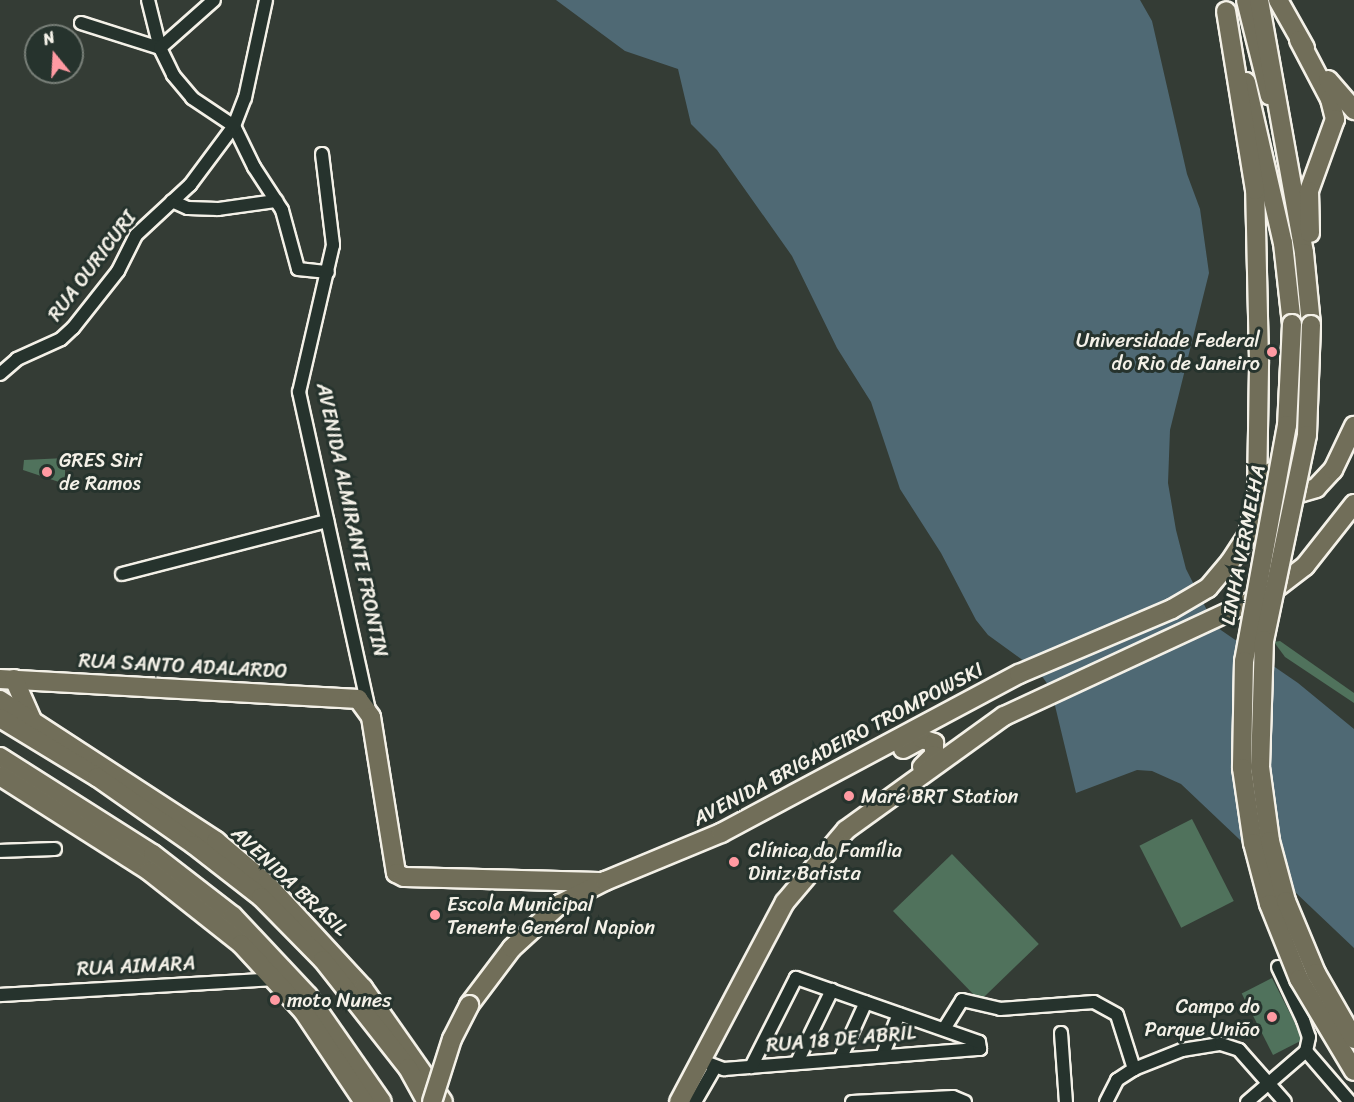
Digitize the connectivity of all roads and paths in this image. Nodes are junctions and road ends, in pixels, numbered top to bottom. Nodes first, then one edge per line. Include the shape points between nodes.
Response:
1 (148, 0) edge
2 (214, 0) edge
3 (266, 0) edge
4 (1244, 0) edge
5 (1259, 0) edge
6 (1278, 0) edge
7 (1224, 5) edge
8 (81, 23) dead end
9 (1299, 40) junction
10 (160, 48) junction
11 (1354, 110) edge
12 (234, 126) junction
13 (322, 154) dead end
14 (1291, 189) junction
15 (172, 201) junction
16 (276, 201) junction
17 (328, 272) junction
18 (1309, 286) junction
19 (1259, 360) junction
20 (0, 374) edge
21 (1354, 426) edge
22 (1354, 504) edge
23 (327, 521) junction
24 (122, 574) dead end
25 (7, 679) edge
26 (362, 699) junction
27 (0, 700) edge
28 (0, 707) edge
29 (0, 718) edge
30 (32, 720) junction
31 (55, 752) junction
32 (0, 757) edge
33 (0, 776) edge
34 (900, 790) junction
35 (784, 801) junction
36 (55, 849) dead end
37 (0, 851) edge
38 (601, 882) junction
39 (1278, 967) dead end
40 (274, 980) junction
41 (832, 990) junction
42 (0, 994) edge
43 (866, 1002) junction
44 (899, 1014) junction
45 (944, 1029) junction
46 (1061, 1033) dead end
47 (1354, 1039) edge
48 (1306, 1051) junction
49 (883, 1054) junction
50 (841, 1057) junction
51 (798, 1060) junction
52 (707, 1064) junction
53 (751, 1067) junction
54 (1134, 1069) junction
55 (1354, 1071) edge
56 (1267, 1084) junction
57 (364, 1102) edge
58 (382, 1102) edge
59 (429, 1102) edge
60 (443, 1102) edge
61 (679, 1102) edge
62 (695, 1102) edge
63 (852, 1102) edge
64 (965, 1102) edge
65 (1066, 1102) edge
66 (1106, 1102) edge
67 (1247, 1102) edge
68 (1285, 1102) edge
69 (1350, 1102) edge

1 - 10 street
2 - 10 street
3 - 12 street, RUA OURICURI via 245,98
4 - 14 main road, LINHA VERMELHA
5 - 14 highway, LINHA VERMELHA via 1277,88
6 - 9 highway
7 - 19 highway, LINHA VERMELHA via 1256,190
7 - 55 highway, LINHA VERMELHA, bridge via 1254,108 1282,243 1292,324 1287,425 1244,661 1242,768 1253,843 1269,904 1299,979
8 - 10 street
9 - 11 highway
9 - 18 highway via 1330,99 1335,119 1309,191
10 - 12 street via 185,92
12 - 15 street, RUA OURICURI via 190,185
12 - 16 street
13 - 17 street, AVENIDA ALMIRANTE FRONTIN via 333,233
14 - 18 highway, LINHA VERMELHA
15 - 16 street via 189,208 218,209
15 - 20 street, RUA OURICURI via 136,236 118,271 73,328 61,339 16,359
16 - 17 street via 298,269
17 - 23 street, AVENIDA ALMIRANTE FRONTIN via 303,360 299,392
18 - 47 highway, LINHA VERMELHA, bridge via 1307,435 1264,640 1260,767 1270,841 1286,901 1316,973
19 - 21 highway via 1269,422 1271,472 1285,491 1307,491 1325,481
19 - 35 highway, AVENIDA BRIGADEIRO TROMPOWSKI via 1257,494 1243,543 1219,577 1192,599 1019,674
22 - 34 highway via 1305,566 1271,592 991,723
23 - 24 street
23 - 26 street, AVENIDA ALMIRANTE FRONTIN
25 - 26 highway, RUA SANTO ADALARDO
25 - 30 highway
26 - 38 highway, AVENIDA ALMIRANTE FRONTIN via 392,867 404,877
27 - 30 highway, AVENIDA BRASIL
28 - 31 highway
29 - 31 highway, AVENIDA BRASIL
30 - 60 highway, AVENIDA BRASIL via 216,841 267,884 363,988
31 - 59 highway, AVENIDA BRASIL via 194,845 261,897 342,984 408,1068
32 - 58 highway via 153,854 233,916 308,996
33 - 40 highway via 177,892 241,944
34 - 35 highway via 934,755 936,746 932,740 922,740 813,796
34 - 52 highway via 846,830 798,885 741,979
35 - 38 highway, AVENIDA BRIGADEIRO TROMPOWSKI via 712,837
36 - 37 street
38 - 59 highway, AVENIDA BRIGADEIRO TROMPOWSKI, bridge via 560,904 532,927 491,972 448,1047
39 - 48 street via 1303,1020 1308,1037
40 - 42 street, RUA AIMARA
40 - 57 highway via 328,1044
41 - 43 street
41 - 51 street
41 - 53 street via 796,978
43 - 44 street
43 - 50 street
44 - 45 street
44 - 49 street
45 - 49 street, RUA 18 DE ABRIL via 979,1042 980,1048
45 - 54 street via 962,1000 1000,1009 1099,1003 1117,1015
46 - 65 street
48 - 56 street
48 - 69 street
49 - 50 street, RUA 18 DE ABRIL
50 - 51 street, RUA 18 DE ABRIL
51 - 53 street, RUA 18 DE ABRIL
52 - 53 street, RUA 18 DE ABRIL
52 - 61 highway
52 - 62 street
54 - 56 street via 1182,1050 1221,1044 1239,1050
54 - 66 street via 1117,1080
56 - 67 street
56 - 68 street
63 - 64 street via 953,1097

